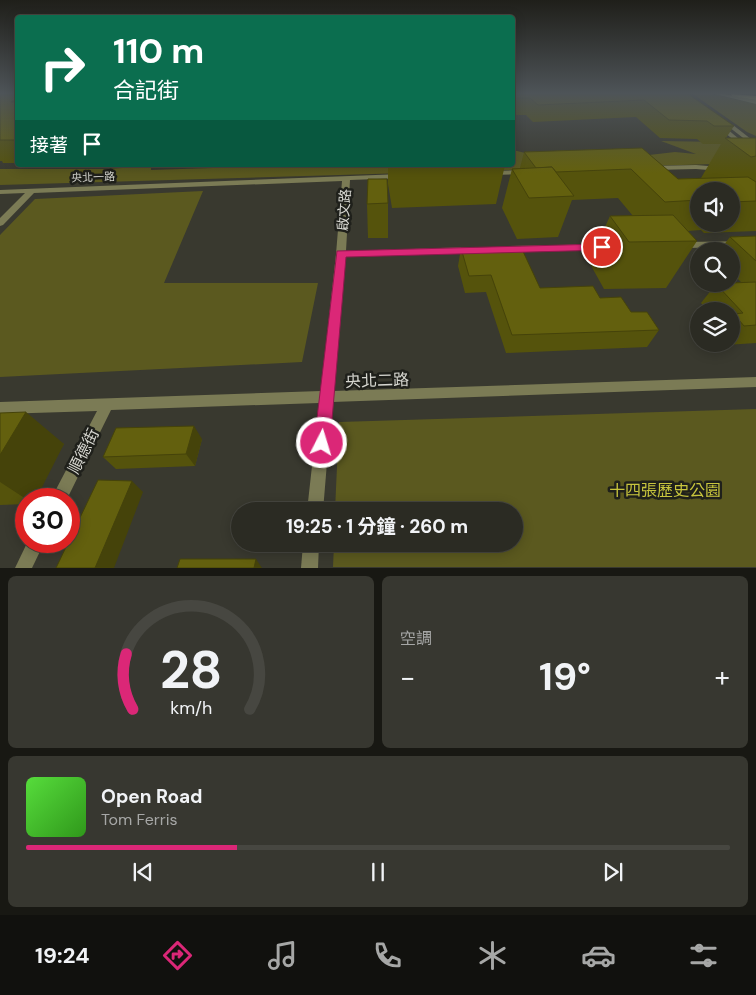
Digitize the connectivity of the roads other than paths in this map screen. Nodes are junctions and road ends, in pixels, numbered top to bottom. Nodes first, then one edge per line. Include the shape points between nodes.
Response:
1 (718, 121) edge
2 (719, 121) edge
3 (736, 138) junction
4 (748, 139) junction
5 (756, 140) edge
6 (756, 146) edge
7 (756, 157) edge
8 (640, 168) edge
9 (725, 170) dead end
10 (536, 171) edge
11 (478, 173) dead end
12 (409, 176) dead end
13 (346, 178) junction
14 (32, 191) junction
15 (0, 192) edge
16 (0, 223) edge
17 (756, 244) edge
18 (677, 246) edge
19 (618, 247) edge
20 (479, 250) edge
21 (499, 250) edge
22 (341, 254) junction
23 (756, 382) edge
24 (326, 398) junction
25 (106, 404) junction
26 (0, 408) edge
27 (64, 488) edge
28 (316, 502) edge
29 (310, 552) edge
30 (31, 553) edge
31 (23, 568) edge
32 (308, 568) edge

1 - 3 street
2 - 4 street
3 - 4 street
3 - 7 street
4 - 5 street
4 - 6 street
8 - 9 street
10 - 11 street
12 - 13 street, 央北一路
13 - 14 street, 央北一路
13 - 22 street, 啟文路
14 - 15 street, 央北一路
14 - 16 street
17 - 18 street
19 - 21 street
20 - 22 street
22 - 24 street, 啟文路
23 - 24 street, 央北二路
24 - 25 street, 央北二路
24 - 28 street, 啟文路
25 - 26 street, 央北二路
25 - 27 street, 順德街
29 - 32 street
30 - 31 street

